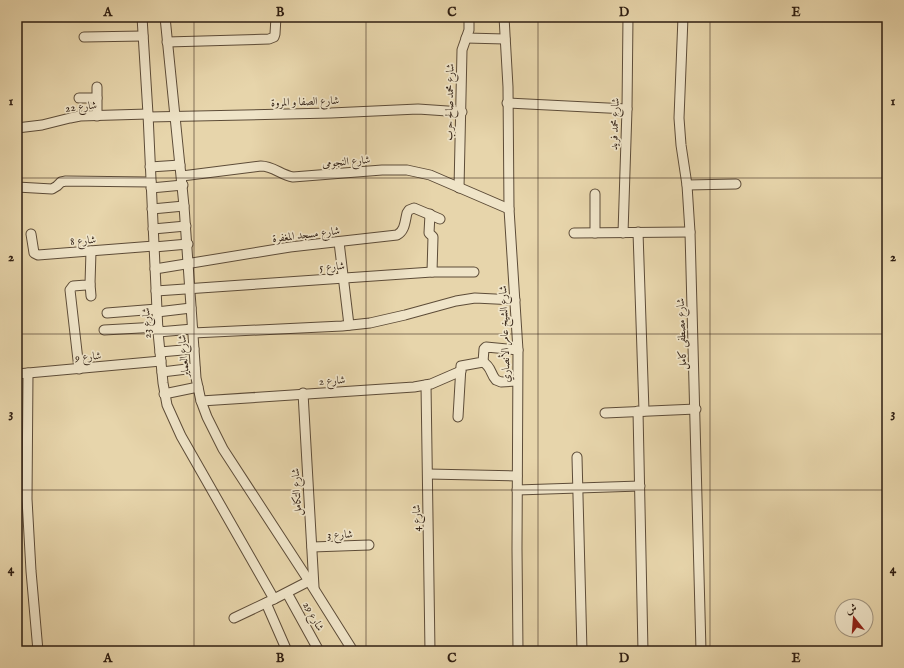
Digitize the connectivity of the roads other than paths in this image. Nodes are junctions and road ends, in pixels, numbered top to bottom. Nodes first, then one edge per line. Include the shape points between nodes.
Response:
1 (142, 17) edge
2 (165, 17) edge
3 (276, 17) edge
4 (469, 17) edge
5 (504, 17) edge
6 (628, 17) edge
7 (683, 17) edge
8 (143, 36) junction
9 (84, 37) dead end
10 (466, 38) junction
11 (505, 39) junction
12 (167, 42) junction
13 (97, 87) dead end
14 (78, 98) dead end
15 (97, 98) junction
16 (507, 103) junction
17 (627, 109) junction
18 (462, 112) junction
19 (97, 116) junction
20 (149, 116) junction
21 (174, 117) junction
22 (17, 128) edge
23 (180, 165) junction
24 (150, 167) junction
25 (182, 180) junction
26 (736, 184) dead end
27 (151, 185) junction
28 (687, 185) junction
29 (17, 187) edge
30 (459, 188) junction
31 (595, 194) dead end
32 (184, 206) junction
33 (152, 209) junction
34 (509, 209) junction
35 (430, 214) junction
36 (440, 219) dead end
37 (186, 226) junction
38 (153, 229) junction
39 (638, 232) junction
40 (690, 232) junction
41 (574, 233) dead end
42 (595, 233) junction
43 (623, 233) junction
44 (31, 234) dead end
45 (339, 242) junction
46 (188, 244) junction
47 (154, 247) junction
48 (91, 251) junction
49 (189, 264) junction
50 (155, 269) junction
51 (432, 272) junction
52 (474, 272) dead end
53 (343, 278) junction
54 (90, 284) junction
55 (191, 288) junction
56 (156, 291) junction
57 (91, 296) dead end
58 (515, 300) junction
59 (192, 308) junction
60 (157, 310) junction
61 (107, 313) dead end
62 (349, 325) junction
63 (158, 329) junction
64 (104, 330) dead end
65 (193, 331) junction
66 (194, 349) junction
67 (518, 350) junction
68 (160, 352) junction
69 (161, 361) junction
70 (483, 362) junction
71 (79, 368) junction
72 (195, 368) junction
73 (461, 371) junction
74 (162, 372) junction
75 (28, 373) junction
76 (17, 374) edge
77 (517, 381) junction
78 (426, 385) junction
79 (198, 387) junction
80 (303, 393) junction
81 (164, 394) junction
82 (201, 401) junction
83 (696, 409) junction
84 (641, 411) junction
85 (605, 413) dead end
86 (458, 417) dead end
87 (578, 457) dead end
88 (428, 474) junction
89 (517, 476) junction
90 (640, 486) junction
91 (578, 488) junction
92 (517, 490) junction
93 (369, 545) dead end
94 (312, 547) junction
95 (312, 585) junction
96 (287, 593) junction
97 (270, 601) junction
98 (234, 618) dead end
99 (38, 651) edge
100 (287, 651) edge
101 (319, 651) edge
102 (353, 651) edge
103 (430, 651) edge
104 (518, 651) edge
105 (582, 651) edge
106 (643, 651) edge
107 (701, 651) edge

1 - 8 street, شارع 23
2 - 12 street, شارع العماير
3 - 12 street via 275,34 269,39
4 - 10 street, شارع محمد صالح حرب
5 - 11 street, شارع الشيخ عامر الأنصاري
6 - 17 street, شارع محمد فريد
7 - 28 street, شارع مصطفى كامل via 679,118
8 - 9 street
8 - 20 street, شارع 23
10 - 11 street
10 - 18 street, شارع محمد صالح حرب via 462,50
11 - 16 street, شارع الشيخ عامر الأنصاري
12 - 21 street, شارع العماير
13 - 15 street
14 - 15 street
15 - 19 street
16 - 17 street
16 - 34 street, شارع الشيخ عامر الأنصاري
17 - 43 street, شارع محمد فريد
18 - 21 street, شارع الصفا و المروة via 418,109
18 - 30 street, شارع محمد صالح حرب
19 - 20 street, شارع 22
19 - 22 street, شارع 22 via 70,118 42,126
20 - 21 street, شارع الصفا و المروة
20 - 24 street, شارع 23
21 - 23 street, شارع العماير
23 - 24 street
23 - 25 street, شارع العماير
24 - 27 street, شارع 23
25 - 27 street, شارع النجومى
25 - 30 street, شارع النجومى via 261,166 271,167 293,177 396,169 430,175
25 - 32 street, شارع العماير
26 - 28 street
27 - 29 street, شارع النجومى via 63,181 52,189
27 - 33 street, شارع 23
28 - 40 street, شارع مصطفى كامل
30 - 34 street, شارع النجومى
31 - 42 street
32 - 33 street
32 - 37 street, شارع العماير
33 - 38 street, شارع 23
34 - 58 street, شارع الشيخ عامر الأنصاري
35 - 36 street, شارع مسجد المغفرة
35 - 45 street, شارع مسجد المغفرة via 417,208 411,209 407,213 400,234
35 - 51 street via 429,233 433,237
37 - 38 street
37 - 46 street, شارع العماير
38 - 47 street, شارع 23
39 - 40 street
39 - 43 street
39 - 84 street
40 - 83 street, شارع مصطفى كامل
41 - 42 street
42 - 43 street
44 - 48 street, شارع 8 via 36,255
45 - 49 street, شارع مسجد المغفرة
45 - 53 street
46 - 47 street, شارع 8
46 - 49 street, شارع العماير
47 - 48 street, شارع 8
47 - 50 street, شارع 23
48 - 54 street
49 - 50 street, شارع مسجد المغفرة
49 - 55 street, شارع العماير
50 - 56 street, شارع 23
51 - 52 street, شارع 5
51 - 53 street, شارع 5
53 - 55 street, شارع 5
53 - 62 street
54 - 57 street
54 - 71 street via 73,286 70,290
55 - 56 street, شارع 5
55 - 59 street, شارع العماير
56 - 60 street, شارع 23
58 - 62 street via 475,298 370,323
58 - 67 street, شارع الشيخ عامر الأنصاري
59 - 60 street
59 - 65 street, شارع العماير
60 - 61 street
60 - 63 street, شارع 23
62 - 65 street
63 - 64 street
63 - 65 street
63 - 68 street, شارع 23
65 - 66 street, شارع العماير
66 - 68 street
66 - 72 street, شارع العماير
67 - 70 street via 486,347
67 - 77 street, شارع الشيخ عامر الأنصاري
68 - 69 street, شارع 23
69 - 71 street, شارع 9
69 - 74 street, شارع 23
70 - 73 street, شارع 2 via 464,365
70 - 77 street via 491,369 496,380
71 - 75 street, شارع 9
72 - 74 street
72 - 79 street, شارع العماير
73 - 78 street, شارع 2
73 - 86 street
74 - 81 street, شارع 23
75 - 76 street, شارع 9
75 - 99 street via 27,499
77 - 89 street, شارع الشيخ عامر الأنصاري
78 - 80 street, شارع 2
78 - 88 street, شارع 4
79 - 81 street
79 - 82 street, شارع العماير
80 - 82 street, شارع 2
80 - 94 street, شارع التكامل
81 - 97 street, شارع 23 via 181,436
82 - 95 street, شارع العماير via 214,434
83 - 84 street
83 - 107 street, شارع مصطفى كامل
84 - 85 street
84 - 90 street
87 - 91 street
88 - 89 street
88 - 103 street, شارع 4
89 - 92 street, شارع الشيخ عامر الأنصاري
90 - 91 street
90 - 106 street
91 - 92 street
91 - 105 street
92 - 104 street, شارع الشيخ عامر الأنصاري
93 - 94 street, شارع 3
94 - 95 street, شارع التكامل
95 - 96 street
95 - 102 street, شارع العماير
96 - 97 street
96 - 101 street, شارع 29
97 - 98 street
97 - 100 street, شارع 23

